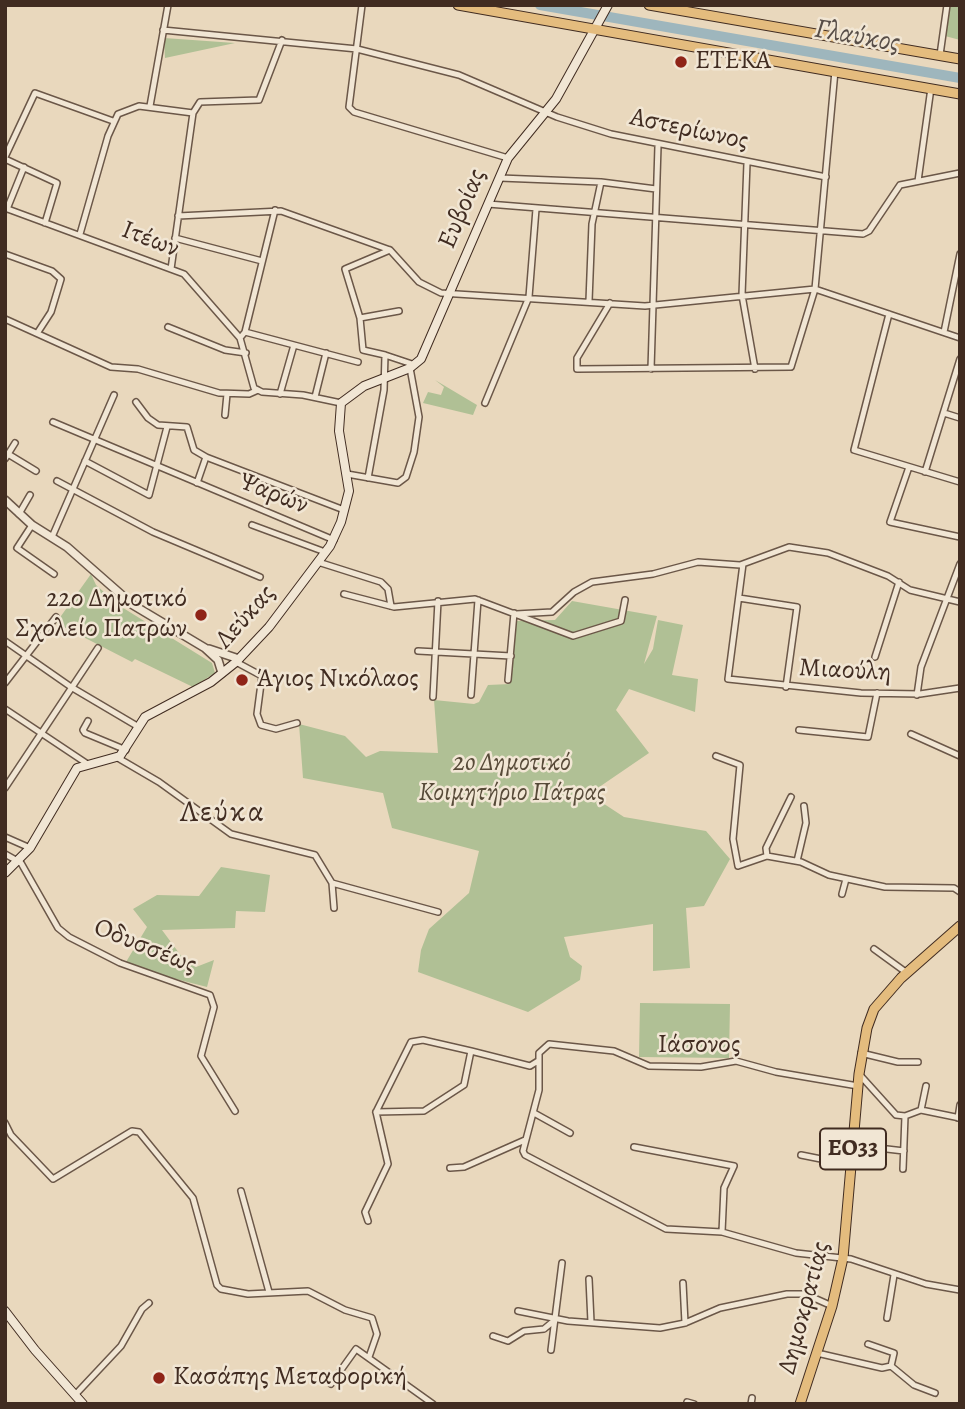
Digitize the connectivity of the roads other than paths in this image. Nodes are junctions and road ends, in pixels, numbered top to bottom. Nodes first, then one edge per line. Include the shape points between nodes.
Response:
1 (168, 5) edge
2 (362, 5) edge
3 (458, 5) edge
4 (608, 5) edge
5 (649, 5) edge
6 (947, 5) edge
7 (596, 29) junction
8 (163, 30) junction
9 (282, 40) junction
10 (357, 49) junction
11 (940, 55) junction
12 (960, 59) edge
13 (835, 71) junction
14 (931, 88) junction
15 (960, 94) edge
16 (150, 106) junction
17 (547, 111) junction
18 (193, 113) junction
19 (113, 121) junction
20 (658, 146) junction
21 (5, 158) edge
22 (508, 158) junction
23 (747, 163) junction
24 (24, 167) junction
25 (960, 173) edge
26 (826, 177) junction
27 (500, 178) junction
28 (918, 181) junction
29 (601, 182) junction
30 (656, 189) junction
31 (488, 204) junction
32 (6, 209) edge
33 (536, 209) junction
34 (275, 210) junction
35 (594, 214) junction
36 (178, 216) junction
37 (655, 219) junction
38 (45, 223) junction
39 (745, 226) junction
40 (820, 230) junction
41 (80, 234) junction
42 (175, 238) junction
43 (390, 250) junction
44 (5, 254) edge
45 (960, 254) edge
46 (262, 261) junction
47 (171, 269) junction
48 (958, 269) edge
49 (815, 289) junction
50 (451, 293) junction
51 (742, 295) junction
52 (529, 296) junction
53 (589, 302) junction
54 (610, 303) junction
55 (653, 306) junction
56 (399, 311) dead end
57 (889, 313) junction
58 (5, 318) edge
59 (360, 318) junction
60 (168, 327) dead end
61 (38, 332) junction
62 (245, 332) junction
63 (944, 332) junction
64 (240, 338) junction
65 (960, 338) edge
66 (294, 345) junction
67 (246, 353) junction
68 (326, 353) junction
69 (385, 355) junction
70 (960, 359) edge
71 (358, 362) dead end
72 (413, 366) junction
73 (651, 369) junction
74 (755, 369) junction
75 (386, 377) junction
76 (258, 390) junction
77 (227, 394) junction
78 (281, 394) junction
79 (114, 395) dead end
80 (315, 397) junction
81 (136, 402) dead end
82 (341, 403) junction
83 (485, 403) dead end
84 (944, 413) junction
85 (225, 415) dead end
86 (960, 418) edge
87 (53, 422) dead end
88 (167, 427) junction
89 (95, 439) junction
90 (15, 443) dead end
91 (7, 457) edge
92 (206, 457) junction
93 (85, 461) junction
94 (158, 466) junction
95 (909, 467) junction
96 (36, 471) dead end
97 (925, 472) junction
98 (347, 474) junction
99 (368, 478) junction
100 (57, 481) dead end
101 (960, 482) edge
102 (197, 483) junction
103 (72, 490) junction
104 (30, 495) dead end
105 (5, 500) edge
106 (344, 510) junction
107 (19, 514) junction
108 (32, 525) junction
109 (252, 525) dead end
110 (52, 537) junction
111 (960, 537) edge
112 (334, 540) junction
113 (325, 552) junction
114 (318, 562) junction
115 (743, 564) junction
116 (960, 564) edge
117 (54, 574) dead end
118 (260, 577) dead end
119 (899, 582) junction
120 (344, 594) dead end
121 (739, 598) junction
122 (947, 599) junction
123 (478, 600) junction
124 (625, 600) dead end
125 (438, 601) junction
126 (960, 602) edge
127 (391, 606) junction
128 (515, 614) junction
129 (56, 617) dead end
130 (5, 641) edge
131 (98, 648) dead end
132 (205, 648) junction
133 (418, 651) dead end
134 (436, 652) junction
135 (475, 653) junction
136 (27, 656) junction
137 (511, 656) junction
138 (875, 657) dead end
139 (237, 661) junction
140 (222, 673) junction
141 (508, 680) dead end
142 (5, 683) edge
143 (71, 687) junction
144 (786, 687) junction
145 (960, 688) edge
146 (877, 693) junction
147 (471, 695) dead end
148 (917, 695) junction
149 (433, 697) dead end
150 (5, 709) edge
151 (88, 721) dead end
152 (297, 723) dead end
153 (137, 726) junction
154 (799, 730) dead end
155 (39, 732) junction
156 (911, 734) dead end
157 (126, 750) junction
158 (716, 756) dead end
159 (960, 756) edge
160 (118, 758) junction
161 (86, 764) junction
162 (5, 788) edge
163 (791, 797) dead end
164 (804, 806) dead end
165 (5, 837) edge
166 (30, 848) junction
167 (5, 854) edge
168 (767, 856) junction
169 (797, 861) junction
170 (20, 862) junction
171 (5, 873) edge
172 (846, 879) junction
173 (332, 883) junction
174 (960, 892) edge
175 (842, 894) dead end
176 (334, 908) dead end
177 (438, 912) dead end
178 (960, 926) edge
179 (874, 949) dead end
180 (907, 973) junction
181 (471, 1051) junction
182 (861, 1054) junction
183 (538, 1061) junction
184 (918, 1062) dead end
185 (859, 1074) junction
186 (858, 1086) junction
187 (926, 1086) dead end
188 (960, 1105) edge
189 (921, 1110) junction
190 (235, 1111) dead end
191 (376, 1112) junction
192 (534, 1113) junction
193 (905, 1116) junction
194 (959, 1118) edge
195 (5, 1123) edge
196 (570, 1133) dead end
197 (525, 1140) junction
198 (853, 1144) junction
199 (634, 1147) dead end
200 (904, 1151) junction
201 (801, 1155) dead end
202 (851, 1165) junction
203 (450, 1168) dead end
204 (903, 1169) dead end
205 (241, 1191) dead end
206 (368, 1221) dead end
207 (722, 1232) junction
208 (843, 1258) junction
209 (562, 1263) dead end
210 (894, 1275) junction
211 (589, 1279) dead end
212 (682, 1283) dead end
213 (960, 1290) edge
214 (269, 1292) junction
215 (149, 1303) dead end
216 (832, 1306) junction
217 (5, 1311) edge
218 (517, 1311) dead end
219 (887, 1318) dead end
220 (557, 1319) junction
221 (591, 1322) junction
222 (685, 1323) junction
223 (493, 1336) dead end
224 (868, 1344) dead end
225 (551, 1350) dead end
226 (816, 1353) junction
227 (369, 1357) junction
228 (891, 1366) junction
229 (331, 1384) dead end
230 (935, 1393) dead end
231 (75, 1395) junction
232 (83, 1404) edge
233 (433, 1404) edge
234 (801, 1404) edge

1 - 8 street
2 - 10 street
3 - 7 main road
4 - 7 main road, Ευβοίας
5 - 11 main road
6 - 11 street
7 - 13 main road
7 - 17 main road, Ευβοίας
8 - 9 street, Αστερίωνος
8 - 16 street
9 - 10 street, Αστερίωνος
9 - 18 street via 259,100 200,102
10 - 17 street, Αστερίωνος via 459,75
10 - 22 street via 349,107 354,112
11 - 12 main road
13 - 14 main road
13 - 26 street
14 - 15 main road
14 - 28 street
16 - 18 street
16 - 19 street via 126,108
17 - 20 street, Αστερίωνος
17 - 22 main road, Ευβοίας
18 - 36 street
19 - 21 street via 35,93
19 - 41 street
20 - 23 street, Αστερίωνος
20 - 30 street
21 - 24 street
22 - 27 main road, Ευβοίας
23 - 26 street, Αστερίωνος
23 - 39 street
24 - 32 street
24 - 38 street via 57,183
25 - 28 street
26 - 40 street
27 - 29 street
27 - 31 main road, Ευβοίας
28 - 40 street via 898,186 867,233
29 - 30 street
29 - 35 street
30 - 37 street
31 - 33 street
31 - 50 main road, Ευβοίας
32 - 38 street, Ιτέων
33 - 35 street
33 - 52 street
34 - 36 street
34 - 43 street
34 - 46 street
35 - 37 street
35 - 53 street
36 - 42 street
37 - 39 street
37 - 55 street
38 - 41 street, Ιτέων
39 - 40 street
39 - 51 street
40 - 49 street
41 - 47 street, Ιτέων
42 - 46 street
42 - 47 street
43 - 50 street via 427,288
43 - 59 street via 345,270
44 - 61 street via 52,271 61,279 51,313
45 - 48 street
46 - 62 street
47 - 64 street, Ιτέων via 191,279
48 - 63 street
49 - 51 street
49 - 57 street
49 - 74 street via 791,367
50 - 52 street
50 - 72 main road, Ευβοίας via 425,352
51 - 55 street
51 - 74 street
52 - 53 street
52 - 83 street
53 - 54 street
54 - 55 street
54 - 73 street via 575,368
55 - 73 street
56 - 59 street
57 - 63 street
57 - 95 street via 854,448
58 - 61 street
59 - 69 street via 363,350
60 - 67 street via 225,350
61 - 77 street via 111,367 138,369
62 - 64 street
62 - 66 street
63 - 65 street
64 - 67 street, Ιτέων
66 - 68 street
66 - 78 street
67 - 76 street, Ιτέων via 250,380
68 - 71 street
68 - 80 street
69 - 72 street
69 - 75 street
70 - 84 street
72 - 75 main road
72 - 99 street via 419,417 414,452 403,482
73 - 74 street
75 - 82 main road
75 - 99 street
76 - 77 street
76 - 78 street
77 - 85 street
78 - 80 street
79 - 89 street
80 - 82 street
81 - 88 street via 150,420
82 - 98 main road, Λεύκας via 339,431
84 - 86 street
84 - 97 street
87 - 89 street, Ψαρών
88 - 92 street via 187,427 194,450
88 - 94 street
89 - 93 street
89 - 94 street, Ψαρών
90 - 91 street
91 - 96 street
92 - 102 street
92 - 106 street
93 - 94 street via 148,495
93 - 103 street
94 - 102 street, Ψαρών
95 - 97 street
95 - 111 street via 890,522
97 - 101 street
98 - 99 street
98 - 106 main road, Λεύκας
100 - 103 street
102 - 112 street, Ψαρών
103 - 110 street
103 - 118 street via 153,532
104 - 107 street
105 - 107 street, Λεύκας
106 - 112 main road, Λεύκας
107 - 108 street, Λεύκας
108 - 110 street, Λεύκας
108 - 117 street via 17,548
109 - 113 street
110 - 132 street, Λεύκας via 133,605
112 - 113 main road, Λεύκας
113 - 114 main road, Λεύκας
114 - 127 street via 381,582 388,589
114 - 139 main road, Λεύκας
115 - 119 street via 781,548 797,548 831,554
115 - 121 street
115 - 128 street via 698,562 592,582 552,612
116 - 122 street
119 - 122 street via 910,590
119 - 138 street
120 - 127 street
121 - 144 street via 797,607
121 - 144 street, Μιαούλη via 728,680
122 - 126 street
122 - 148 street via 921,667
123 - 125 street
123 - 128 street
123 - 135 street
124 - 128 street via 621,621 573,636
125 - 127 street
125 - 134 street
128 - 137 street
129 - 136 street
130 - 136 street
131 - 143 street
132 - 139 street
132 - 140 street, Λεύκας via 218,660
133 - 134 street
134 - 135 street
134 - 149 street
135 - 137 street
135 - 147 street
136 - 142 street
136 - 143 street
137 - 141 street
139 - 140 main road, Λεύκας
139 - 152 street via 262,676 257,714 261,725 276,729
140 - 153 main road via 152,712
143 - 153 street
143 - 155 street
144 - 146 street, Μιαούλη
145 - 148 street, Μιαούλη
146 - 148 street, Μιαούλη
146 - 154 street via 868,737
150 - 155 street
151 - 157 street via 85,733
153 - 157 main road
155 - 161 street
155 - 162 street
156 - 159 street
157 - 160 main road
158 - 168 street via 740,765 733,839 738,866
160 - 161 main road
160 - 173 street via 231,834 316,855
161 - 166 main road via 75,770
163 - 168 street via 766,848
164 - 169 street via 806,823
165 - 166 street
166 - 170 main road
167 - 170 street
168 - 169 street
169 - 172 street
170 - 171 main road
170 - 190 street, Οδυσσέως via 58,928 69,937 120,963 210,995 214,1007 201,1056
172 - 174 street via 885,887 954,888
172 - 175 street
173 - 176 street
173 - 177 street
178 - 180 main road, Δημοκρατίας / ΕΟ33
179 - 180 street
180 - 182 main road, Δημοκρατίας / ΕΟ33 via 874,1010
181 - 183 street via 530,1066
181 - 191 street via 464,1084 424,1111
181 - 191 street via 423,1040 411,1042
182 - 184 street
182 - 185 main road, Δημοκρατίας / ΕΟ33
183 - 186 street, Ιάσονος via 542,1047 557,1043 614,1051 649,1066 701,1067 736,1061
183 - 192 street via 541,1079
185 - 186 main road, Δημοκρατίας / ΕΟ33
185 - 193 street via 896,1115
186 - 198 main road, Δημοκρατίας / ΕΟ33
187 - 189 street
188 - 194 street
189 - 193 street
189 - 194 street
191 - 206 street via 388,1164 365,1212
192 - 196 street
192 - 197 street
193 - 200 street
195 - 214 street via 53,1179 132,1131 139,1132 192,1198 217,1285 239,1294
197 - 203 street via 464,1167
197 - 207 street via 525,1156 666,1229
198 - 200 street
198 - 202 main road, Δημοκρατίας / ΕΟ33
199 - 207 street via 734,1166 724,1188
200 - 204 street
201 - 202 street
202 - 208 main road, Δημοκρατίας / ΕΟ33
205 - 214 street
207 - 208 street via 796,1254
208 - 210 street
208 - 216 main road, Δημοκρατίας / ΕΟ33
209 - 220 street
210 - 213 street
210 - 219 street
211 - 221 street
212 - 222 street
214 - 227 street via 312,1292 372,1318 377,1334
215 - 231 street via 121,1346
216 - 222 street via 805,1294 787,1294 720,1308
216 - 226 main road, Δημοκρατίας / ΕΟ33
217 - 231 main road
218 - 220 street
220 - 221 street
220 - 223 street via 544,1329 524,1331 508,1340
220 - 225 street
221 - 222 street via 660,1328
224 - 228 street via 894,1353
226 - 228 street via 882,1368
226 - 234 main road, Δημοκρατίας / ΕΟ33
227 - 229 street via 353,1349
227 - 233 street
228 - 230 street via 914,1385
231 - 232 main road

